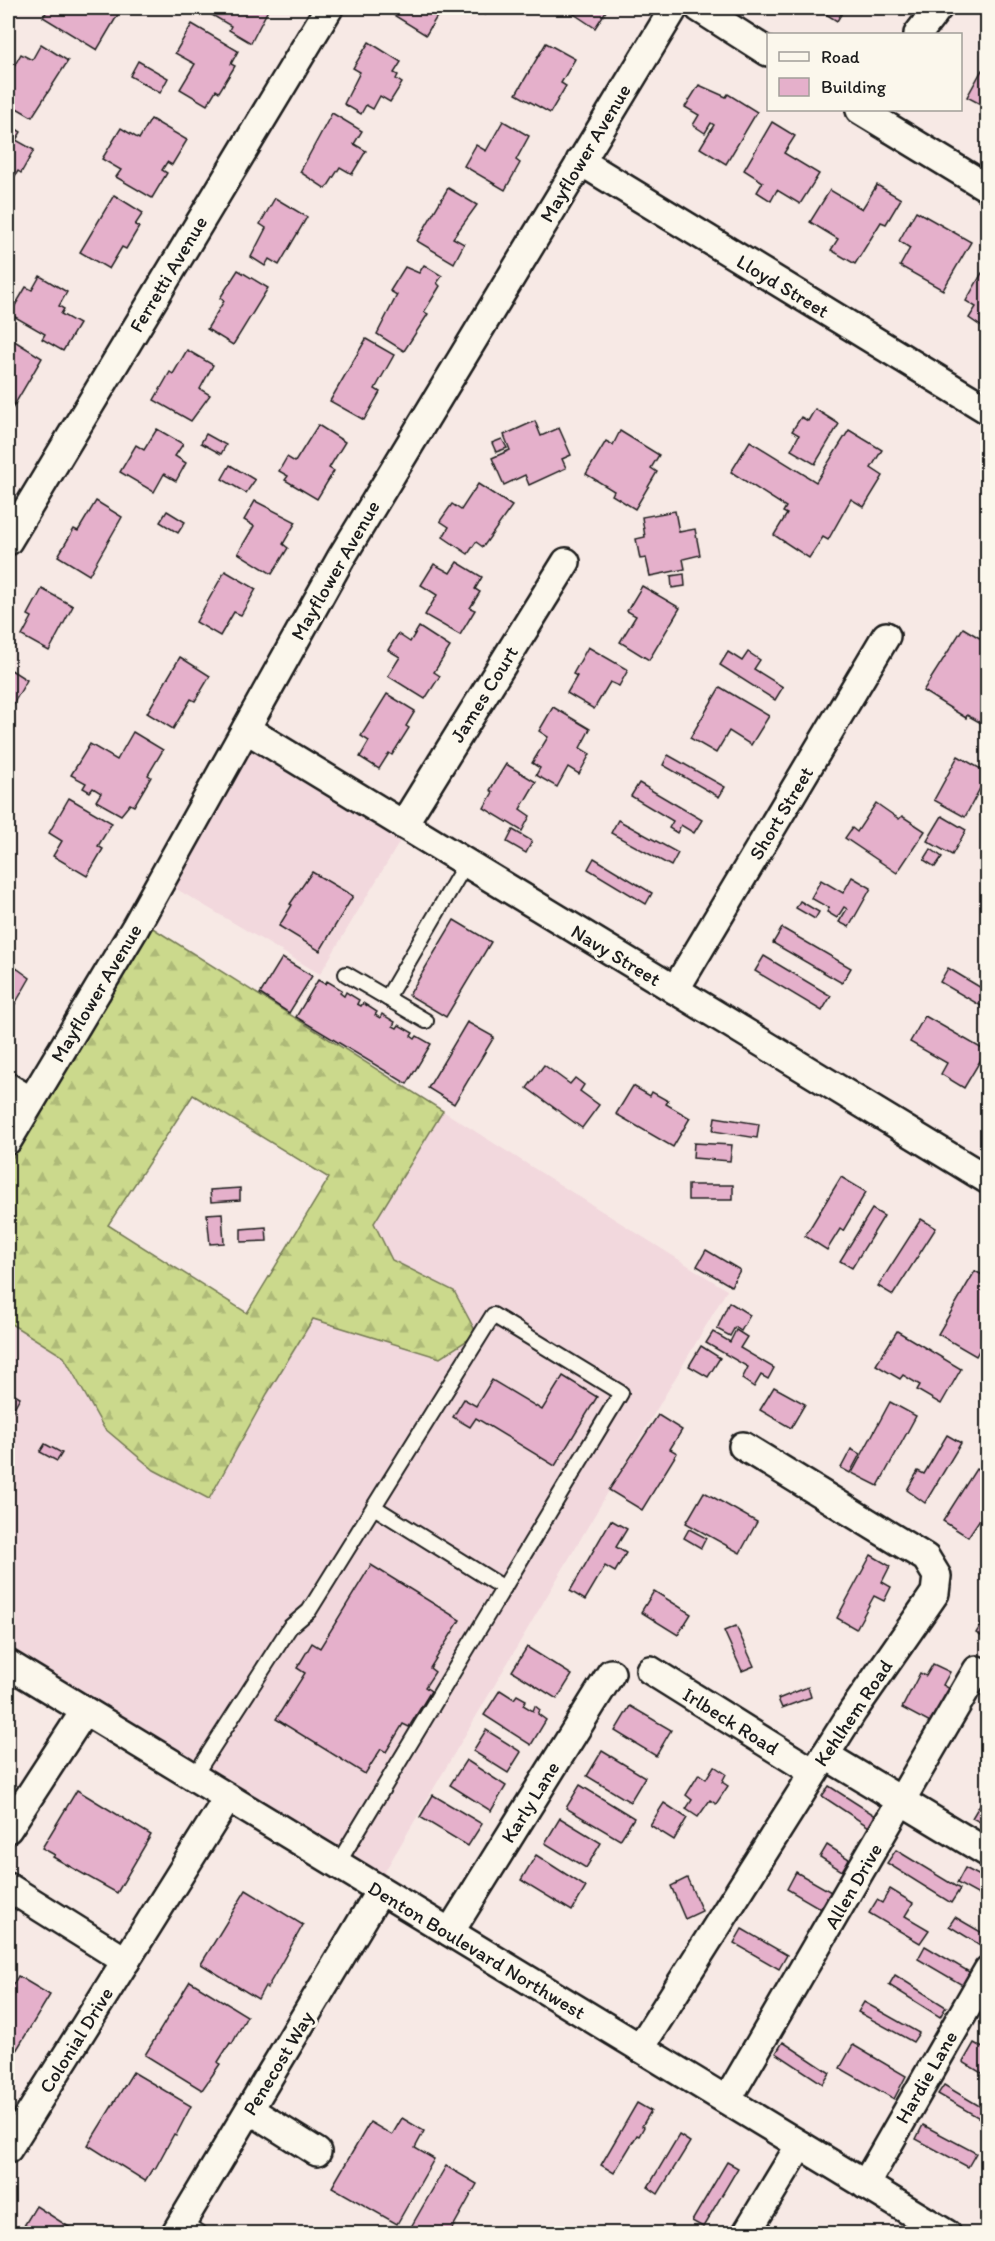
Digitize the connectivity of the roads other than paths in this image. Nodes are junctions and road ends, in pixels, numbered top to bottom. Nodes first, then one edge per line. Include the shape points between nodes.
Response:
1 (329, 8) edge
2 (674, 8) edge
3 (699, 8) edge
4 (938, 8) edge
5 (919, 33) edge
6 (767, 51) edge
7 (865, 111) edge
8 (580, 161) junction
9 (987, 188) edge
10 (987, 410) edge
11 (8, 541) edge
12 (566, 562) dead end
13 (886, 636) dead end
14 (246, 729) junction
15 (403, 825) junction
16 (466, 863) junction
17 (346, 974) dead end
18 (675, 990) junction
19 (387, 998) junction
20 (426, 1021) dead end
21 (8, 1087) edge
22 (31, 1101) junction
23 (8, 1140) edge
24 (987, 1178) edge
25 (743, 1446) dead end
26 (374, 1507) junction
27 (504, 1587) junction
28 (8, 1664) edge
29 (650, 1670) dead end
30 (976, 1670) dead end
31 (611, 1673) dead end
32 (84, 1712) junction
33 (819, 1763) junction
34 (193, 1778) junction
35 (227, 1799) junction
36 (902, 1802) junction
37 (8, 1829) edge
38 (987, 1853) edge
39 (337, 1865) junction
40 (8, 1887) edge
41 (380, 1891) junction
42 (450, 1932) junction
43 (126, 1960) junction
44 (987, 1971) edge
45 (640, 2048) junction
46 (727, 2100) junction
47 (250, 2110) junction
48 (800, 2145) junction
49 (8, 2149) edge
50 (317, 2152) dead end
51 (866, 2185) junction
52 (186, 2230) edge
53 (746, 2234) edge
54 (947, 2234) edge

1 - 11 street, Ferretti Avenue
2 - 8 street, Mayflower Avenue
3 - 6 street
4 - 5 street
7 - 9 street
8 - 10 street, Lloyd Street
8 - 14 street, Mayflower Avenue via 341,558
12 - 15 street, James Court
13 - 18 street, Short Street
14 - 15 street, Navy Street
14 - 22 street, Mayflower Avenue via 135,928
15 - 16 street, Navy Street
16 - 18 street, Navy Street
16 - 19 lane
17 - 19 lane
18 - 24 street, Navy Street
19 - 20 lane
21 - 22 street
22 - 23 street, Mayflower Avenue
25 - 33 street, Kehlhem Road via 926,1558 937,1576 935,1593
26 - 27 lane
26 - 27 lane via 493,1315 621,1393
26 - 34 lane via 309,1611 290,1627
27 - 39 lane
28 - 32 street, Denton Boulevard Northwest
29 - 33 street, Irlbeck Road
30 - 36 street, Allen Drive
31 - 42 street, Karly Lane
32 - 34 street, Denton Boulevard Northwest
32 - 37 street
33 - 36 street, Irlbeck Road
33 - 45 street, Kehlhem Road
34 - 35 street, Denton Boulevard Northwest
35 - 39 street, Denton Boulevard Northwest
35 - 43 street, Colonial Drive
36 - 38 street, Irlbeck Road
36 - 46 street, Allen Drive
39 - 41 street, Denton Boulevard Northwest
40 - 43 street
41 - 42 street, Denton Boulevard Northwest
41 - 47 street, Penecost Way
42 - 45 street, Denton Boulevard Northwest
43 - 49 street, Colonial Drive
44 - 51 street, Hardie Lane
45 - 46 street, Denton Boulevard Northwest
46 - 48 street, Denton Boulevard Northwest
47 - 50 street
47 - 52 street, Penecost Way
48 - 51 street, Denton Boulevard Northwest
48 - 53 street
51 - 54 street, Denton Boulevard Northwest

